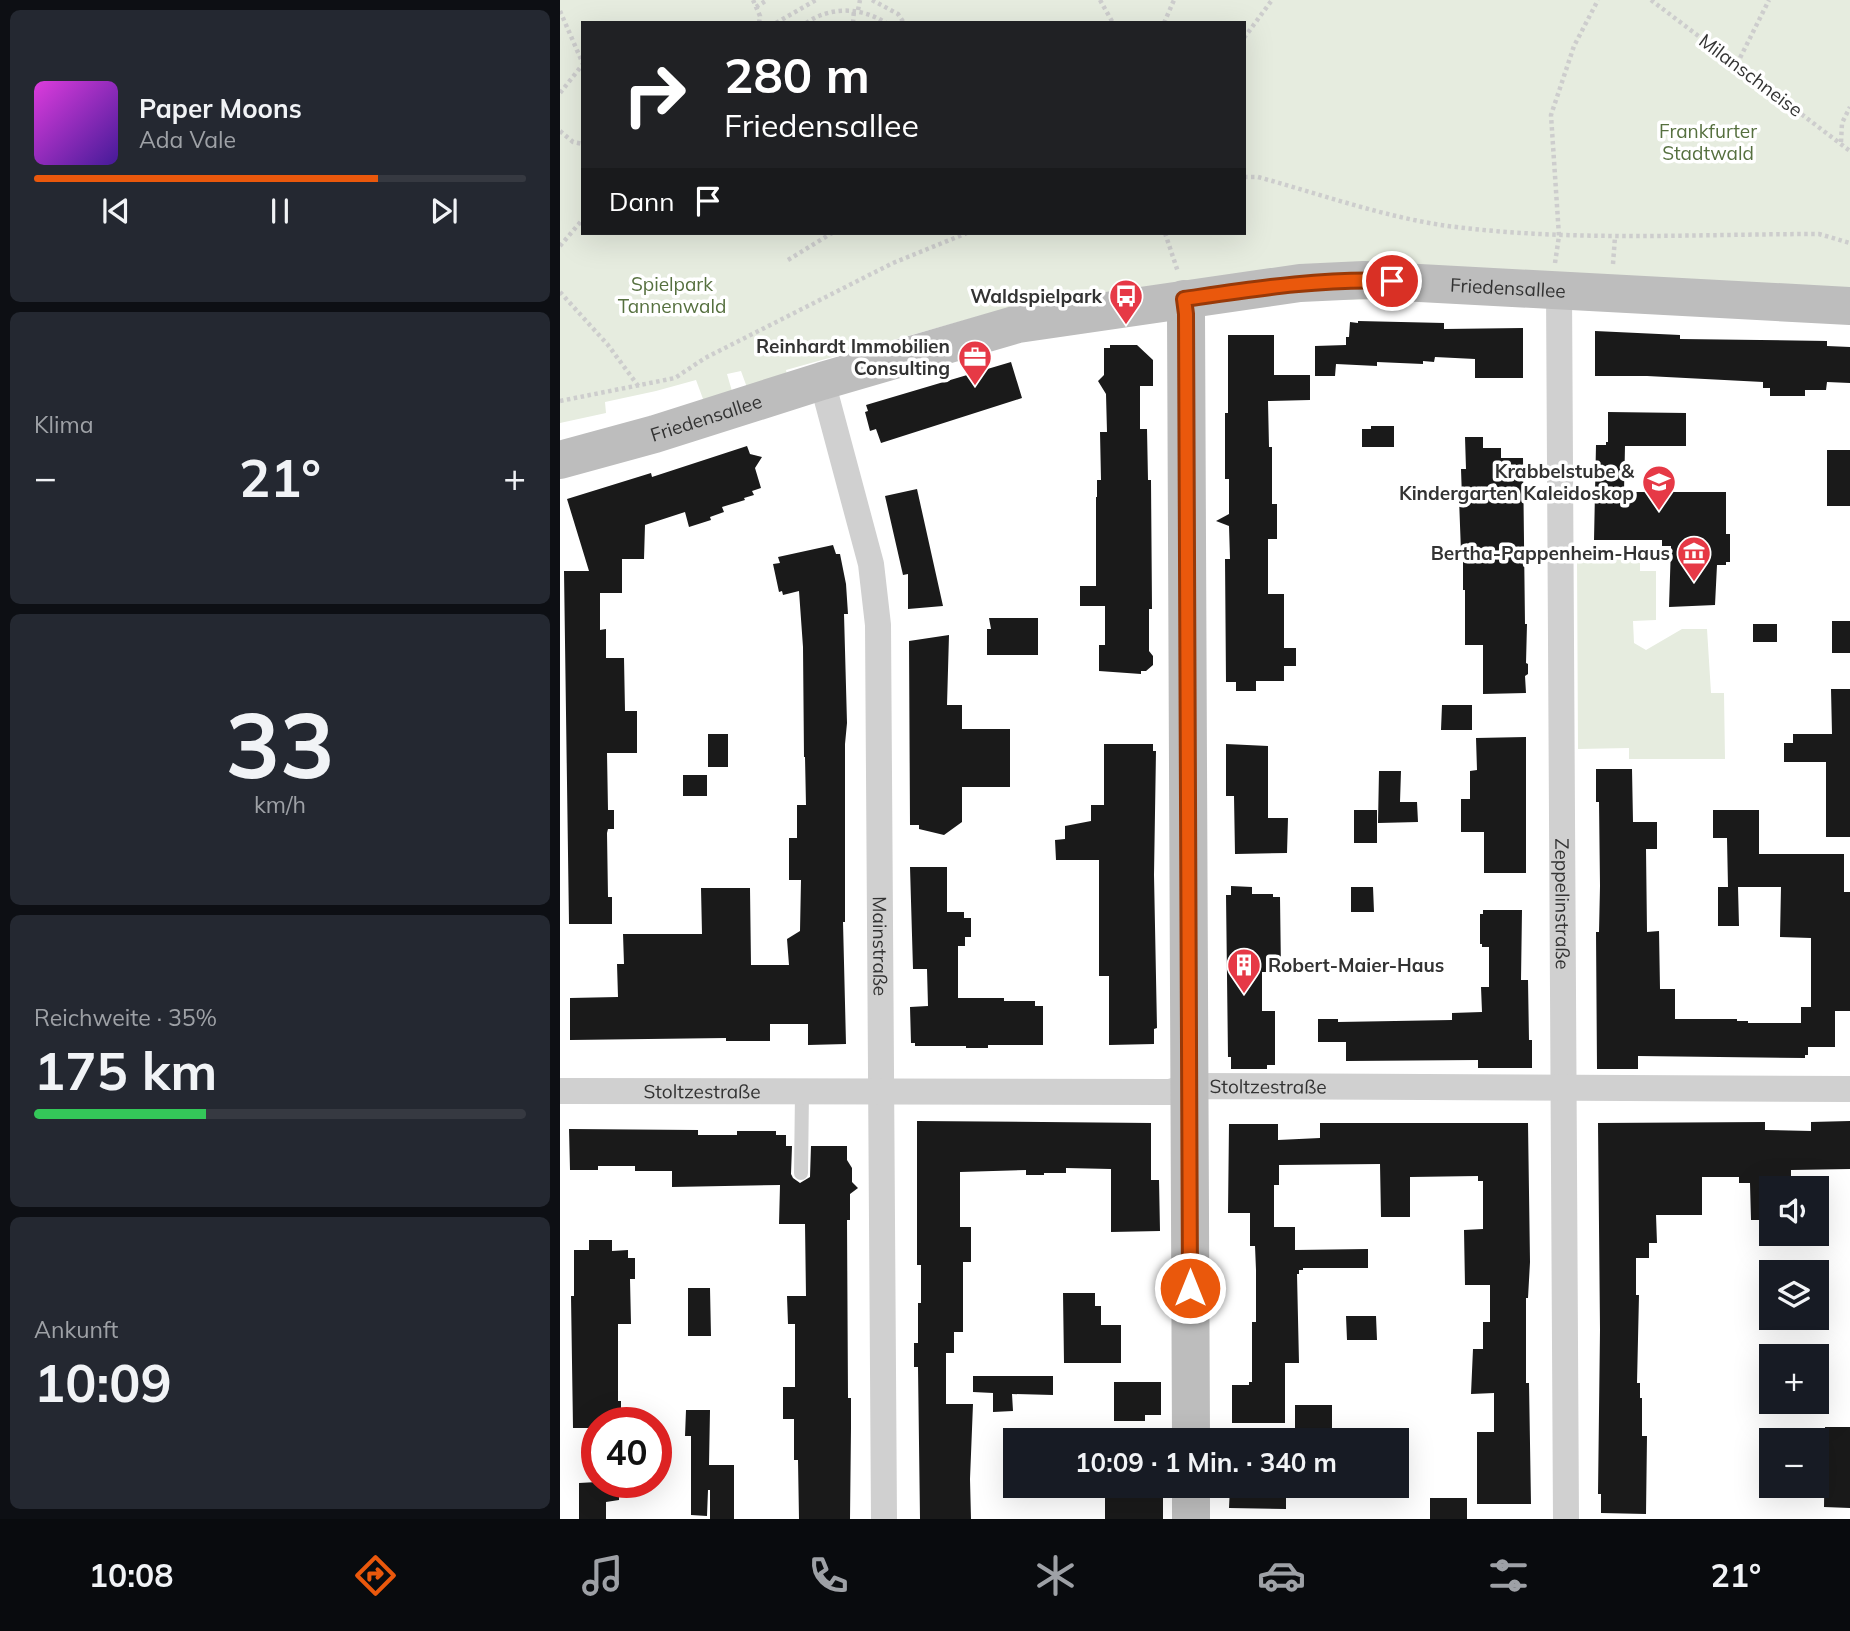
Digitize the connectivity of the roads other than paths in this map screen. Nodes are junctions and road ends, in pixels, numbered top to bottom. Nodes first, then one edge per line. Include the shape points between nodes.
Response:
1 (1559, 290) junction
2 (1184, 299) junction
3 (1850, 306) edge
4 (822, 381) junction
5 (560, 460) edge
6 (1189, 1086) junction
7 (1850, 1089) edge
8 (1563, 1090) junction
9 (560, 1091) edge
10 (802, 1092) junction
11 (881, 1092) junction
12 (802, 1173) dead end
13 (1191, 1428) edge
14 (1191, 1498) edge
15 (884, 1519) edge
16 (1191, 1519) edge
17 (1566, 1519) edge

1 - 2 street, Friedensallee via 1331,280
1 - 3 street, Friedensallee
1 - 8 street, Zeppelinstraße
2 - 4 street, Friedensallee via 1018,324
2 - 6 street
4 - 5 street, Friedensallee
4 - 11 street, Mainstraße via 876,591
6 - 8 street, Stoltzestraße
6 - 11 street, Stoltzestraße via 1170,1092
6 - 13 street
7 - 8 street, Stoltzestraße
8 - 17 street, Zeppelinstraße
9 - 10 street, Stoltzestraße
10 - 11 street, Stoltzestraße
10 - 12 lane
11 - 15 street, Mainstraße
14 - 16 street

